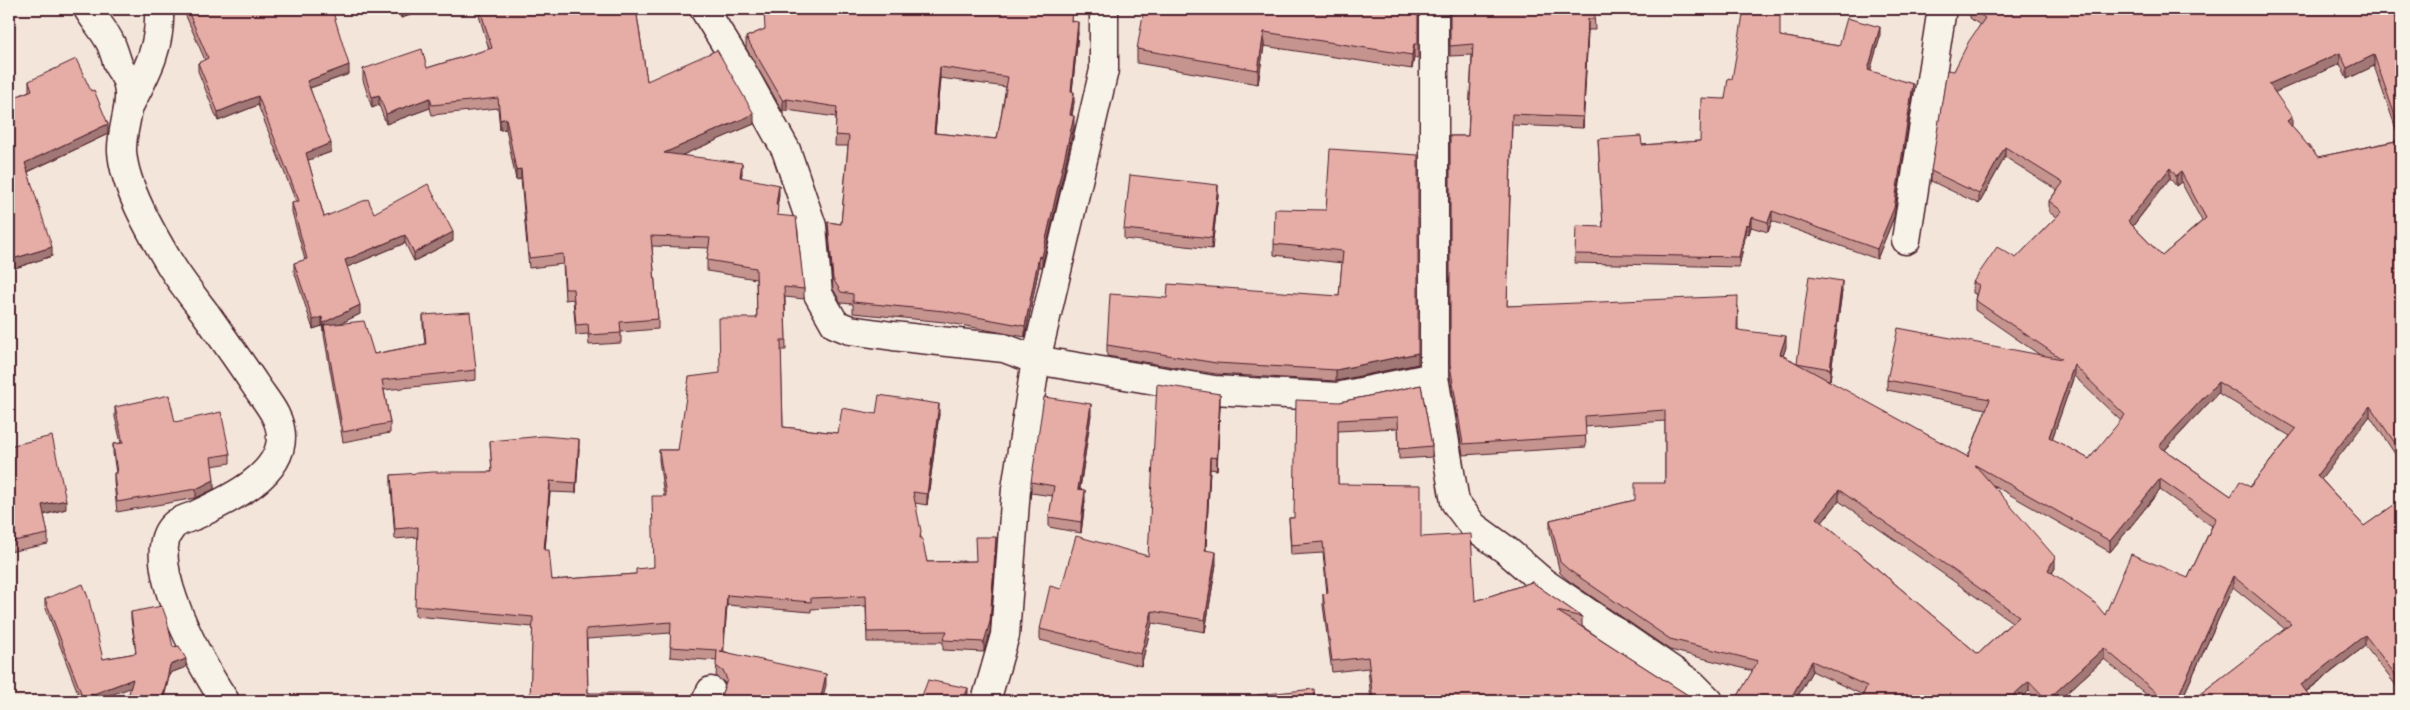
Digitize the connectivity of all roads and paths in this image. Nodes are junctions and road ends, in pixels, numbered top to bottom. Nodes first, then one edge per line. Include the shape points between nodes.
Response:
1 (88, 9) edge
2 (159, 9) edge
3 (704, 9) edge
4 (1104, 9) edge
5 (1434, 9) edge
6 (1940, 9) edge
7 (129, 106) junction
8 (1906, 240) dead end
9 (1036, 360) junction
10 (1434, 377) junction
11 (224, 701) edge
12 (986, 701) edge
13 (1709, 701) edge

1 - 7 street via 110,42 127,82
2 - 7 street via 160,27 153,59
3 - 9 street via 786,150 812,226 818,294 836,324 850,330 1004,348
4 - 9 street via 1104,70
5 - 10 street
6 - 8 street
7 - 11 street via 123,134 125,168 145,220 172,266 278,420 281,436 276,457 263,476 217,505 171,527 165,543 164,567 170,592
9 - 10 street via 1214,390 1337,396
9 - 12 street via 1016,489 1005,635
10 - 13 street via 1455,502 1473,526 1543,582 1692,684

